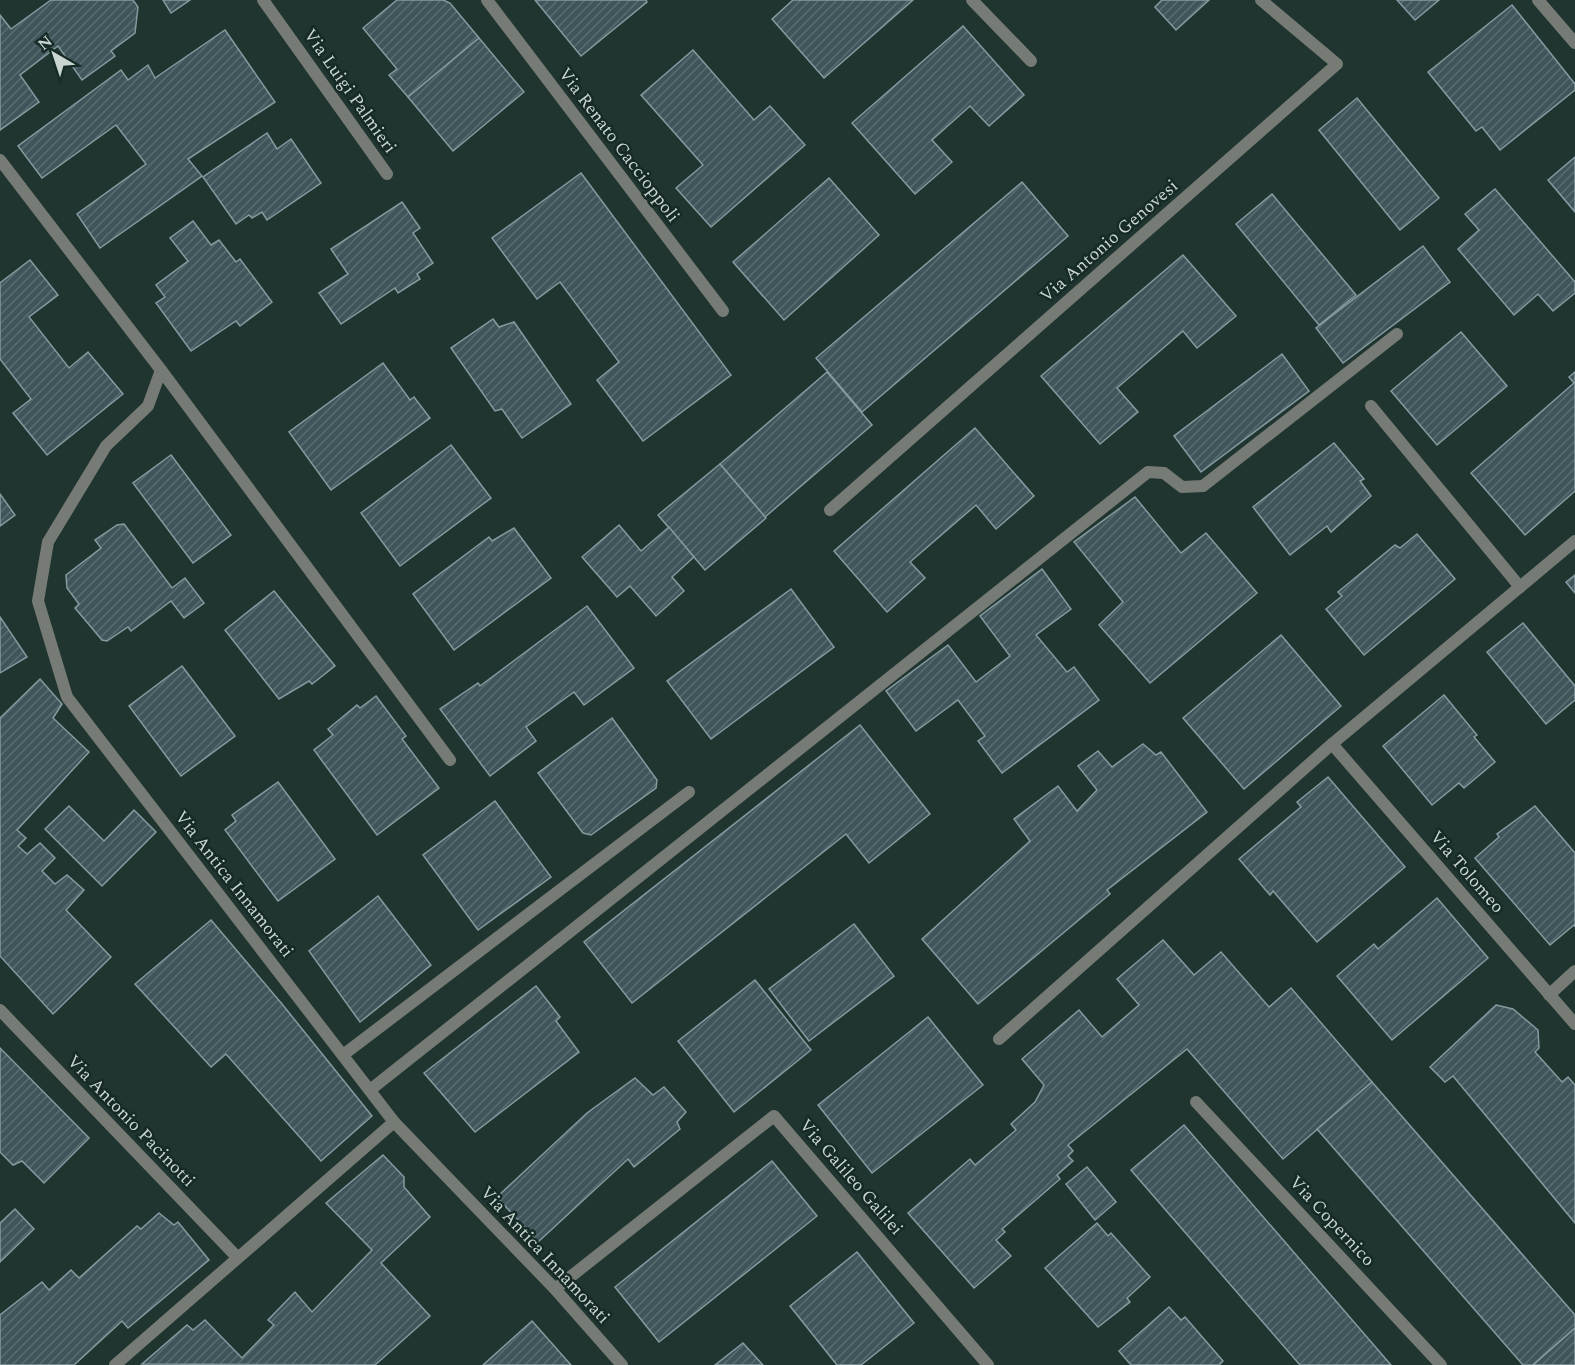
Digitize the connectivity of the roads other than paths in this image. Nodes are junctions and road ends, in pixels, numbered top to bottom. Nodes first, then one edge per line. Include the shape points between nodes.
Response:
1 (263, 0) edge
2 (487, 0) edge
3 (972, 0) edge
4 (1261, 0) edge
5 (1538, 0) edge
6 (1575, 43) edge
7 (1031, 61) dead end
8 (0, 160) edge
9 (387, 174) dead end
10 (723, 311) dead end
11 (1397, 334) dead end
12 (161, 370) junction
13 (1371, 406) dead end
14 (830, 510) dead end
15 (1575, 541) edge
16 (1520, 587) junction
17 (1332, 744) junction
18 (450, 760) dead end
19 (689, 792) dead end
20 (1575, 971) edge
21 (1549, 994) junction
22 (0, 1010) edge
23 (1575, 1024) edge
24 (999, 1039) dead end
25 (343, 1055) junction
26 (370, 1090) junction
27 (1196, 1102) dead end
28 (394, 1122) junction
29 (237, 1257) junction
30 (555, 1289) junction
31 (115, 1365) edge
32 (622, 1365) edge
33 (988, 1365) edge
34 (1441, 1365) edge

1 - 9 street, Via Luigi Palmieri
2 - 10 street, Via Renato Caccioppoli
3 - 7 street
4 - 14 street, Via Antonio Genovesi via 1337,64
5 - 6 street
8 - 12 street
11 - 26 street via 1203,486 1182,487 1164,473 1148,472
12 - 18 street
12 - 25 street, Via Antica Innamorati via 148,406 106,446 48,542 38,601 67,697
13 - 16 street
15 - 16 street
16 - 17 street
17 - 21 street, Via Tolomeo
17 - 24 street
19 - 25 street
20 - 21 street
21 - 23 street, Via Tolomeo
22 - 29 street, Via Antonio Pacinotti
25 - 26 street, Via Antica Innamorati
26 - 28 street, Via Antica Innamorati
27 - 34 street, Via Copernico
28 - 29 street
28 - 30 street, Via Antica Innamorati
29 - 31 street
30 - 32 street, Via Antica Innamorati
30 - 33 street, Via Galileo Galilei via 774,1116

